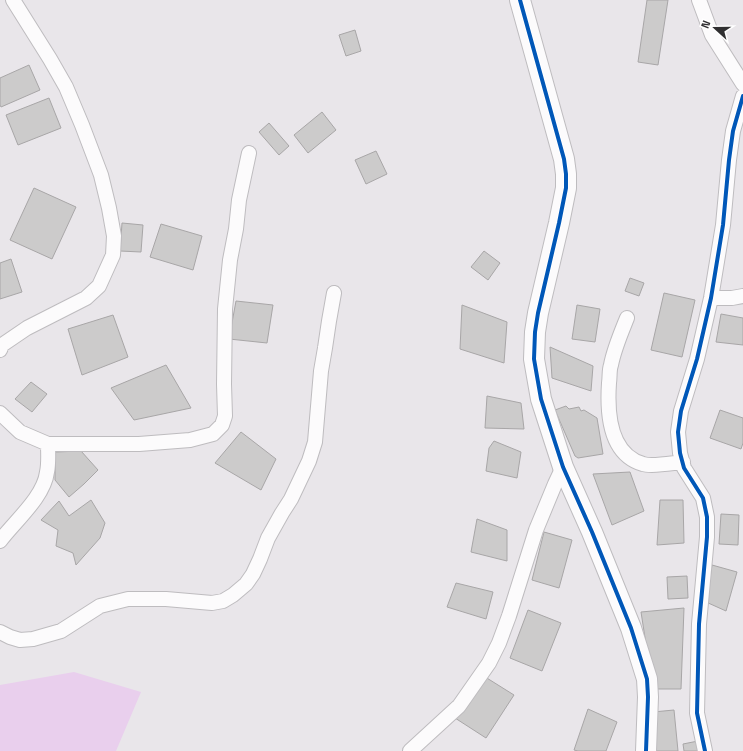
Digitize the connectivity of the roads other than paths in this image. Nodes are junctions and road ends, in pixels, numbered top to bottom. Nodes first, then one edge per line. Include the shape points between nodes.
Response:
1 (13, 0) edge
2 (520, 0) edge
3 (699, 0) edge
4 (743, 84) edge
5 (743, 96) edge
6 (249, 153) dead end
7 (334, 293) dead end
8 (743, 296) edge
9 (711, 298) junction
10 (627, 318) dead end
11 (0, 350) edge
12 (0, 413) edge
13 (48, 444) junction
14 (683, 462) junction
15 (563, 467) junction
16 (0, 541) edge
17 (0, 632) edge
18 (410, 751) edge
19 (646, 751) edge
20 (705, 751) edge

1 - 11 street via 66,87 101,175 114,236 113,255 99,286 86,298 27,328 2,345
2 - 15 street via 566,174 566,188 538,313 534,345 541,399
3 - 4 street via 712,35
5 - 9 street via 733,131 723,225
6 - 13 street via 229,267 225,309 225,416 222,425 213,434 190,440 139,444
7 - 17 street via 320,371 315,442 309,461 246,584 223,601 212,603 128,599 100,606 60,631 33,639 20,640
8 - 9 street
9 - 14 street via 697,359 681,411 678,432
10 - 14 street via 610,366 608,397 613,433 626,455 636,461 644,464
12 - 13 street via 20,432
13 - 16 street via 45,482 21,517
14 - 20 street via 684,468 703,498 707,517 699,624 697,713
15 - 18 street via 536,530 508,616 489,663 459,706
15 - 19 street via 631,628 647,679

